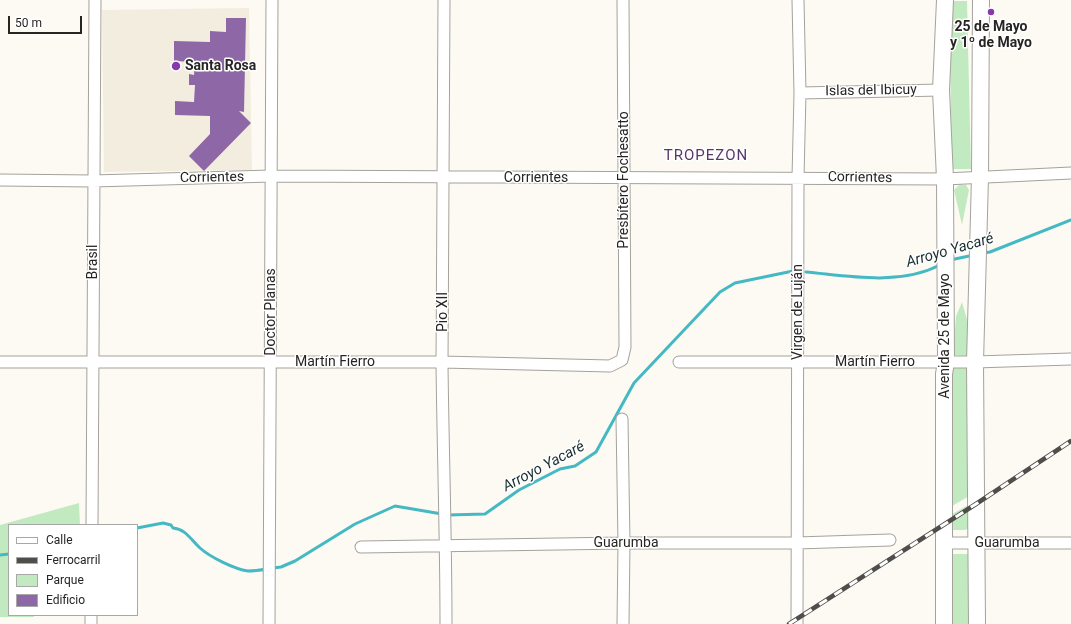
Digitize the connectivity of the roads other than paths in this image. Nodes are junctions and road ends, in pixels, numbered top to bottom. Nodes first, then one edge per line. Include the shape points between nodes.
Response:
1 (94, 0) edge
2 (272, 0) edge
3 (444, 0) edge
4 (623, 0) edge
5 (798, 0) edge
6 (945, 0) edge
7 (981, 0) edge
8 (941, 90) junction
9 (800, 93) junction
10 (1071, 173) edge
11 (271, 176) junction
12 (980, 177) junction
13 (444, 178) junction
14 (624, 178) junction
15 (798, 178) junction
16 (945, 179) junction
17 (0, 180) edge
18 (93, 181) junction
19 (1071, 359) edge
20 (622, 360) joint
21 (0, 362) edge
22 (93, 362) junction
23 (271, 362) junction
24 (442, 362) junction
25 (679, 362) dead end
26 (798, 362) junction
27 (946, 362) junction
28 (975, 362) junction
29 (622, 419) dead end
30 (92, 524) edge
31 (890, 540) dead end
32 (797, 542) junction
33 (1071, 542) edge
34 (624, 543) junction
35 (976, 543) junction
36 (944, 544) junction
37 (446, 545) junction
38 (361, 547) dead end
39 (270, 624) edge
40 (446, 624) edge
41 (623, 624) edge
42 (797, 624) edge
43 (944, 624) edge
44 (977, 624) edge

1 - 18 street, Brasil
2 - 11 street, Doctor Planas
3 - 13 street, Pio XII
4 - 14 street, Presbítero Fochesatto
5 - 9 street, Virgen de Luján
6 - 8 main road, Avenida 25 de Mayo
7 - 12 main road
8 - 9 street, Islas del Ibicuy
8 - 16 main road, Avenida 25 de Mayo
9 - 15 street, Virgen de Luján
10 - 12 street, Corrientes
11 - 13 street, Corrientes
11 - 18 street, Corrientes
11 - 23 street, Doctor Planas
12 - 16 street, Corrientes
12 - 28 main road
13 - 14 street, Corrientes
13 - 24 street, Pio XII
14 - 15 street, Corrientes
14 - 20 street, Presbítero Fochesatto
15 - 16 street, Corrientes
15 - 26 street, Virgen de Luján
16 - 27 main road, Avenida 25 de Mayo
17 - 18 street, Corrientes
18 - 22 street, Brasil
19 - 28 street, Martín Fierro
20 - 24 street, Martín Fierro via 610,366
21 - 22 street, Martín Fierro
22 - 23 street, Martín Fierro
22 - 30 street, Brasil
23 - 24 street, Martín Fierro
23 - 39 street, Doctor Planas
24 - 37 street, Pio XII
25 - 26 street, Martín Fierro
26 - 27 street, Martín Fierro
26 - 32 street, Virgen de Luján
27 - 28 street, Martín Fierro
27 - 36 main road, Avenida 25 de Mayo
28 - 35 main road
29 - 34 street
31 - 32 street, Guarumba
32 - 34 street, Guarumba
32 - 42 street, Virgen de Luján
33 - 35 street, Guarumba
34 - 37 street, Guarumba
34 - 41 street
35 - 36 street, Guarumba
35 - 44 main road
36 - 43 main road, Avenida 25 de Mayo
37 - 38 street, Guarumba
37 - 40 street, Pio XII

